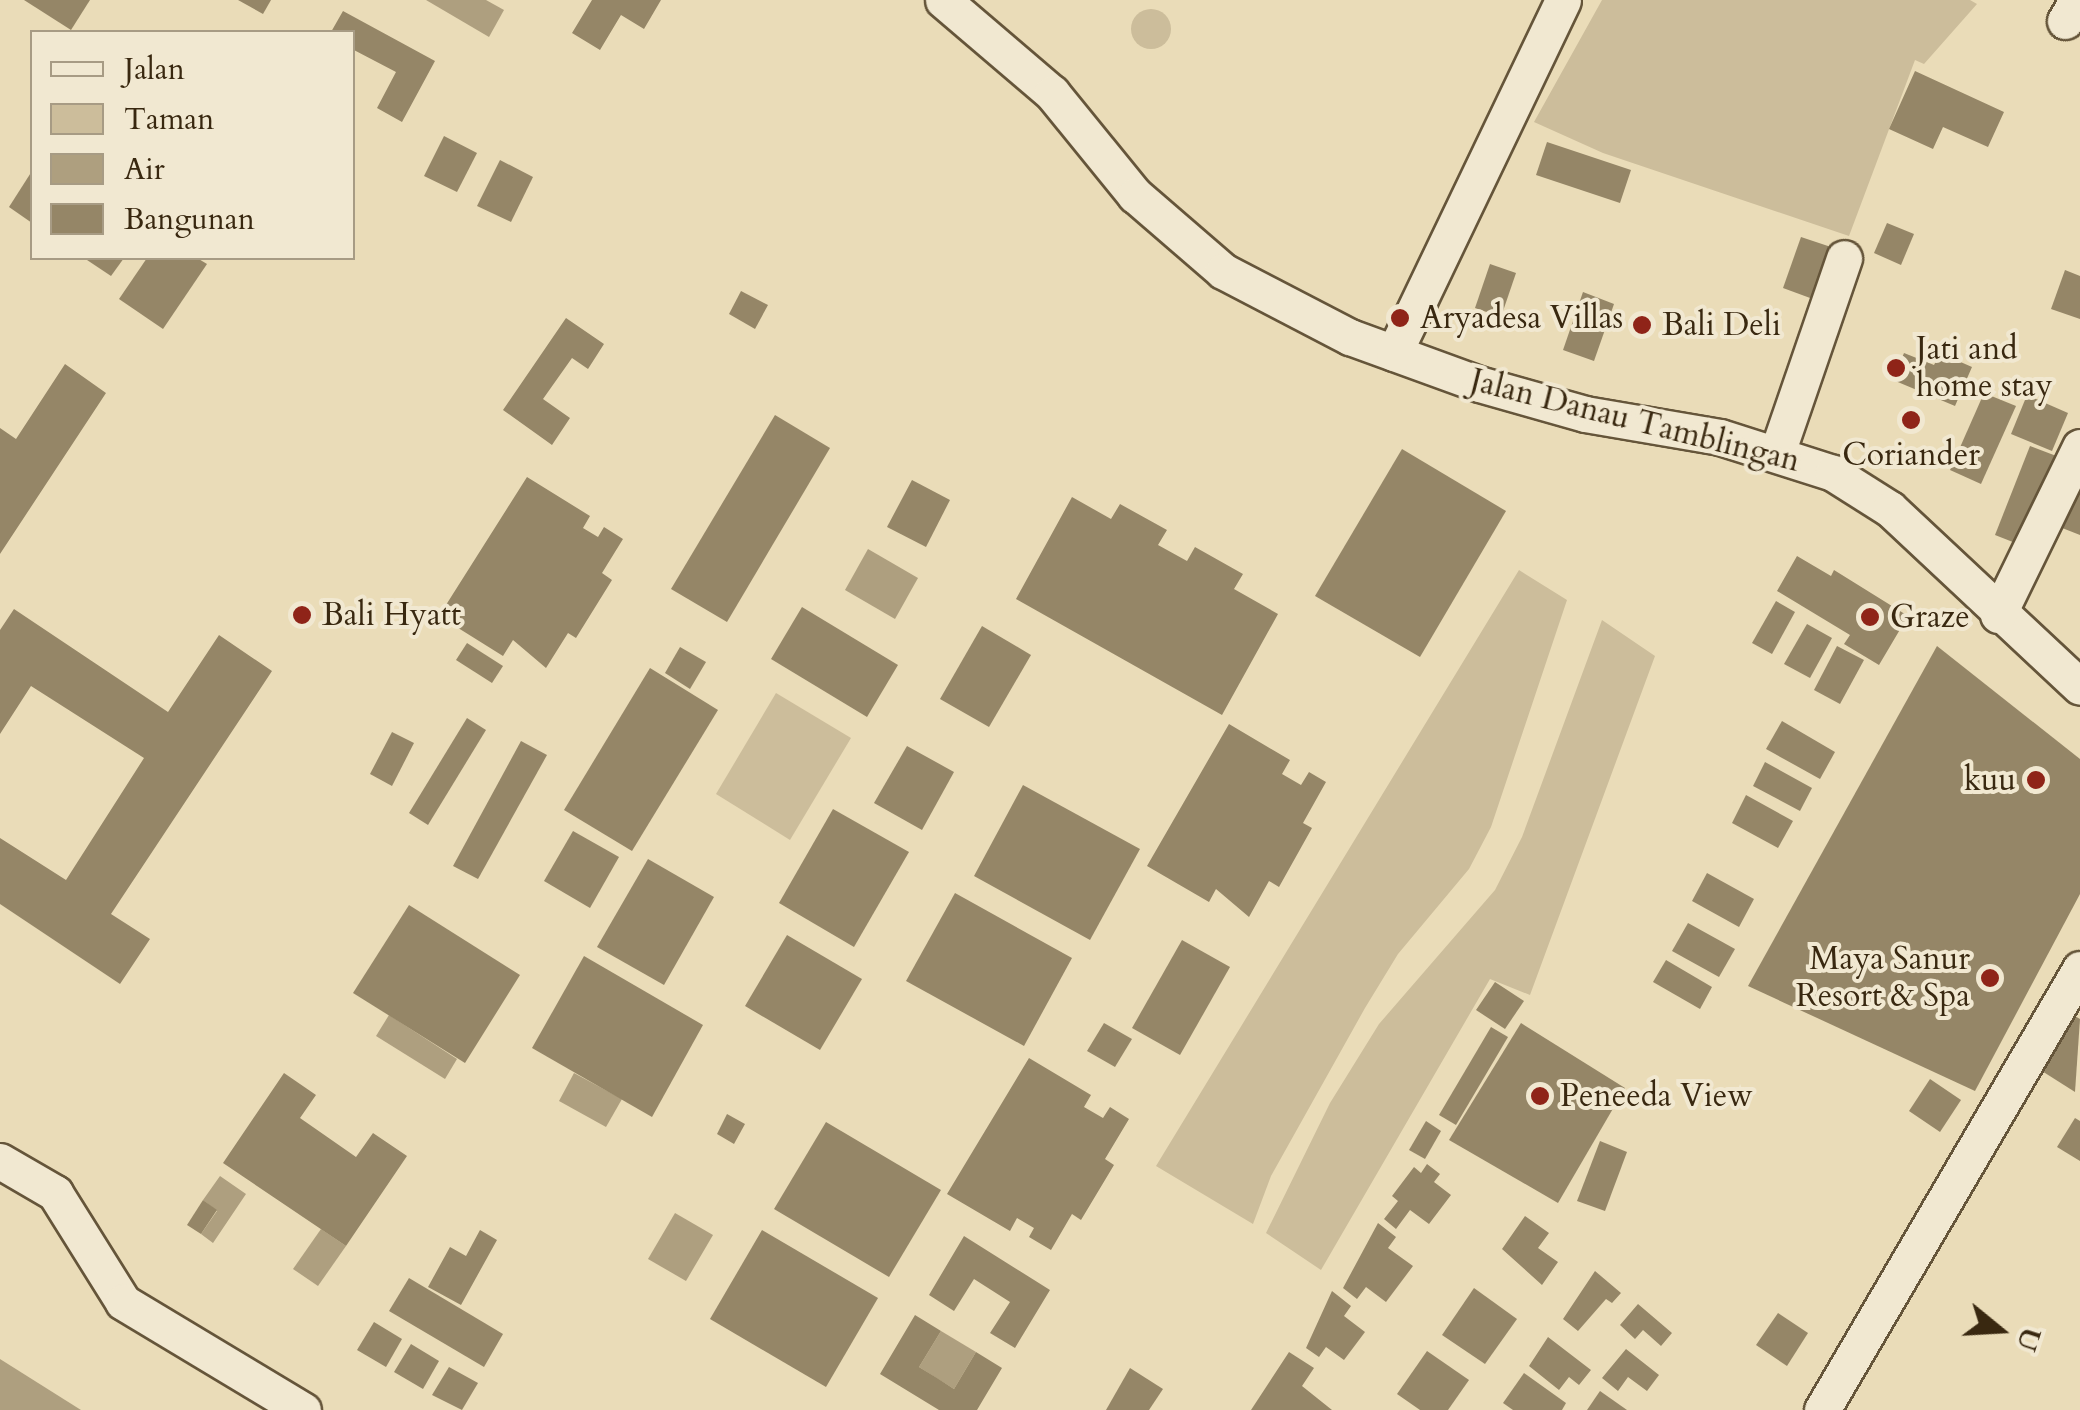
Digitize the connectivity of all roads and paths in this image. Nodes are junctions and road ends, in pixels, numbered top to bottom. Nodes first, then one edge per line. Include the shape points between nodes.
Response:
1 (943, 0) edge
2 (1563, 0) edge
3 (1844, 258) dead end
4 (1394, 353) junction
5 (2080, 447) edge
6 (1777, 453) junction
7 (1998, 615) junction
8 (2080, 687) edge
9 (2080, 970) edge
10 (0, 1161) edge
11 (303, 1410) edge
12 (1822, 1410) edge

1 - 4 street, Jalan Danau Tamblingan via 1052,93 1135,195 1222,271
2 - 4 street
3 - 6 street
4 - 6 street, Jalan Danau Tamblingan via 1585,414
5 - 7 street
6 - 7 street, Jalan Danau Tamblingan via 1866,491
7 - 8 street, Jalan Danau Tamblingan
9 - 12 street
10 - 11 street via 55,1194 123,1302

